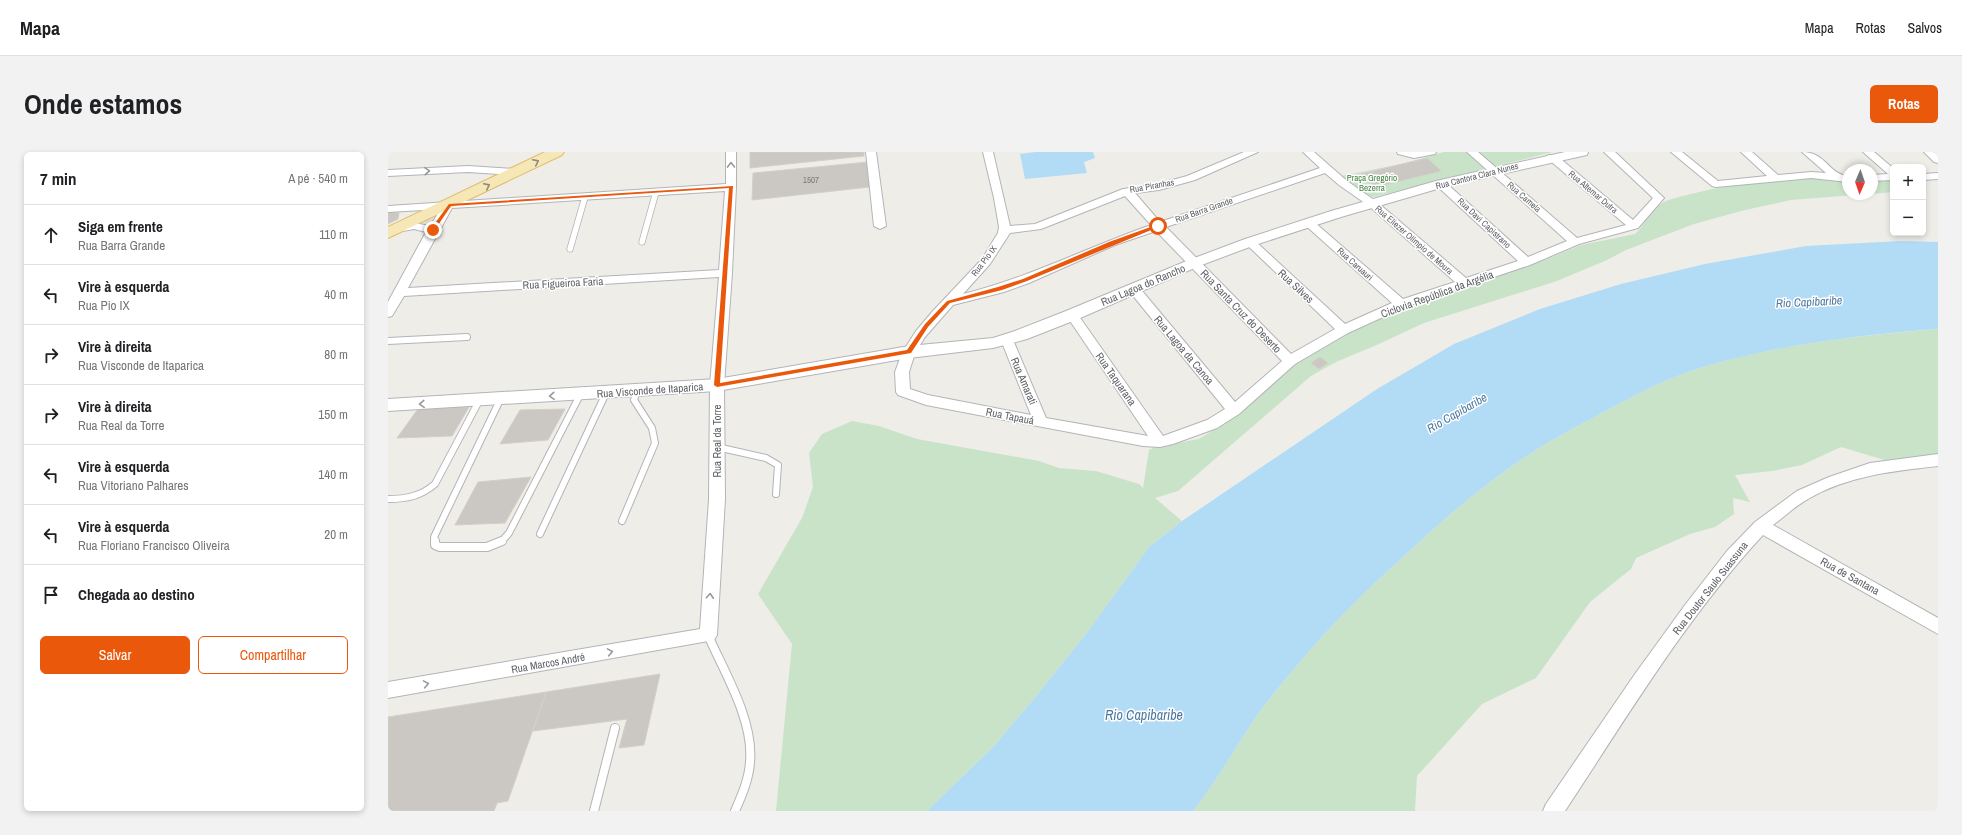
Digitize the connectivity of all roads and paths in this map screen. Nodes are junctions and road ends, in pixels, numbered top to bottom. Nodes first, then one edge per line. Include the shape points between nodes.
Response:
1 (557, 152) edge
2 (731, 152) edge
3 (871, 152) edge
4 (988, 152) edge
5 (1253, 152) edge
6 (1308, 152) edge
7 (1402, 152) edge
8 (1431, 152) edge
9 (1472, 152) edge
10 (1582, 152) edge
11 (1609, 152) edge
12 (1676, 152) edge
13 (1746, 152) edge
14 (1807, 152) edge
15 (1868, 152) edge
16 (1929, 152) edge
17 (1552, 158) junction
18 (1938, 160) edge
19 (1326, 169) junction
20 (1890, 170) edge
21 (1495, 171) junction
22 (515, 172) junction
23 (388, 173) edge
24 (1938, 176) edge
25 (1774, 177) junction
26 (1842, 177) edge
27 (1890, 177) edge
28 (1926, 177) edge
29 (1842, 178) edge
30 (1878, 178) edge
31 (1441, 184) junction
32 (731, 186) junction
33 (1128, 191) junction
34 (656, 192) junction
35 (585, 197) junction
36 (1373, 204) junction
37 (449, 205) junction
38 (388, 209) edge
39 (1309, 223) junction
40 (880, 226) dead end
41 (1158, 226) junction
42 (1634, 226) junction
43 (433, 230) junction
44 (1005, 230) junction
45 (392, 231) edge
46 (642, 242) dead end
47 (1250, 242) junction
48 (1575, 242) junction
49 (570, 250) dead end
50 (1526, 262) junction
51 (1194, 263) junction
52 (726, 273) junction
53 (1464, 283) junction
54 (1134, 289) junction
55 (400, 292) junction
56 (948, 302) junction
57 (1400, 304) junction
58 (388, 311) edge
59 (1072, 315) junction
60 (1343, 330) junction
61 (467, 337) dead end
62 (1007, 340) junction
63 (388, 342) edge
64 (909, 352) junction
65 (1290, 361) junction
66 (717, 385) junction
67 (637, 391) junction
68 (606, 393) junction
69 (580, 395) junction
70 (500, 400) junction
71 (479, 401) junction
72 (388, 406) edge
73 (1234, 410) junction
74 (1041, 422) junction
75 (1160, 442) junction
76 (717, 447) junction
77 (1938, 460) edge
78 (776, 494) dead end
79 (388, 499) edge
80 (622, 520) dead end
81 (1761, 526) junction
82 (540, 534) dead end
83 (1938, 627) edge
84 (708, 635) junction
85 (388, 690) edge
86 (615, 728) dead end
87 (594, 811) edge
88 (735, 811) edge
89 (1553, 811) edge

22 -> 1 main road
32 -> 2 street, Rua Real da Torre
3 - 40 street
4 - 44 street
5 - 33 street, Rua Piranhas via 1191,178 1159,187
6 - 19 street, Rua Eliezer Olímpio de Moura
7 - 8 street via 1414,155
9 - 21 street, Rua Camela
10 - 17 street, Rua Cantora Clara Nunes
11 - 42 street via 1659,198
12 - 25 street via 1716,184
13 - 25 street
14 - 26 street
15 - 20 street
16 - 18 street
17 - 21 street, Rua Cantora Clara Nunes
17 - 42 street, Rua Altemar Dutra
19 - 36 street, Rua Eliezer Olímpio de Moura
19 - 41 street, Rua Barra Grande
21 - 31 street, Rua Cantora Clara Nunes
21 - 48 street, Rua Camela
23 -> 22 street via 468,169
37 -> 22 main road
24 - 28 street
25 - 29 street via 1811,175
27 - 30 street
31 - 36 street, Rua Cantora Clara Nunes
31 - 50 street, Rua Davi Capistrano
32 - 34 street
32 - 52 street, Rua Real da Torre
33 - 41 street, Rua Santa Cruz do Deserto
33 - 44 street, Rua Piranhas via 1037,226
34 - 35 street
34 - 46 lane
35 - 37 street
35 - 49 lane
36 - 39 street, Rua Lagoa do Rancho
36 - 53 street, Rua Eliezer Olímpio de Moura
37 - 38 street
37 - 43 street
37 - 45 main road
39 - 47 street, Rua Lagoa do Rancho
39 - 57 street, Rua Caruauri
41 - 51 street, Rua Santa Cruz do Deserto
41 - 56 street, Rua Barra Grande via 1025,280
42 - 48 street, Ciclovia República da Argélia
43 - 45 street via 414,226
43 - 55 street
44 - 56 street, Rua Pio IX via 981,269
47 - 51 street, Rua Lagoa do Rancho
47 - 60 street, Rua Silves
48 - 50 street, Ciclovia República da Argélia
50 - 53 street, Ciclovia República da Argélia
51 - 54 street, Rua Lagoa do Rancho
51 - 65 street, Rua Santa Cruz do Deserto
52 - 55 street, Rua Figueiroa Faria
52 - 66 street, Rua Real da Torre via 720,322
53 - 57 street, Ciclovia República da Argélia
54 - 59 street, Rua Lagoa do Rancho
54 - 73 street, Rua Lagoa da Canoa
55 - 58 street
56 - 64 street, Rua Pio IX via 926,326
57 - 60 street, Ciclovia República da Argélia
59 - 62 street, Rua Lagoa do Rancho
59 - 75 street, Rua Taquarana
60 - 65 street, Ciclovia República da Argélia
61 - 63 lane
62 - 64 street, Rua Lagoa do Rancho
62 - 74 street, Rua Amarati
64 - 66 street, Rua Visconde de Itaparica
64 - 74 street, Rua Tapauá via 901,385 902,392
65 - 73 street, Ciclovia República da Argélia
66 - 67 street, Rua Visconde de Itaparica
66 - 76 street, Rua Real da Torre
67 - 68 street, Rua Visconde de Itaparica
67 - 80 lane via 634,400 652,428 655,442
68 - 69 street, Rua Visconde de Itaparica
68 - 82 lane
69 -> 70 street, Rua Visconde de Itaparica
69 - 70 lane via 510,533 500,543 487,547 435,545 434,537
70 - 71 street, Rua Visconde de Itaparica
71 -> 72 street, Rua Visconde de Itaparica
71 - 79 lane via 436,484 425,494 407,499
73 - 75 street, Ciclovia República da Argélia via 1212,424
74 - 75 street, Rua Tapauá
76 - 78 lane via 766,458 778,465
84 -> 76 street, Rua Real da Torre via 717,499
77 - 81 street, Rua Doutor Saulo Suassuna via 1870,469 1834,481 1802,496
81 - 83 street, Rua de Santana
81 - 89 street, Rua Doutor Saulo Suassuna via 1733,556 1686,616
85 -> 84 street, Rua Marcos André
84 - 88 lane via 738,700 750,747 746,781
86 - 87 lane

